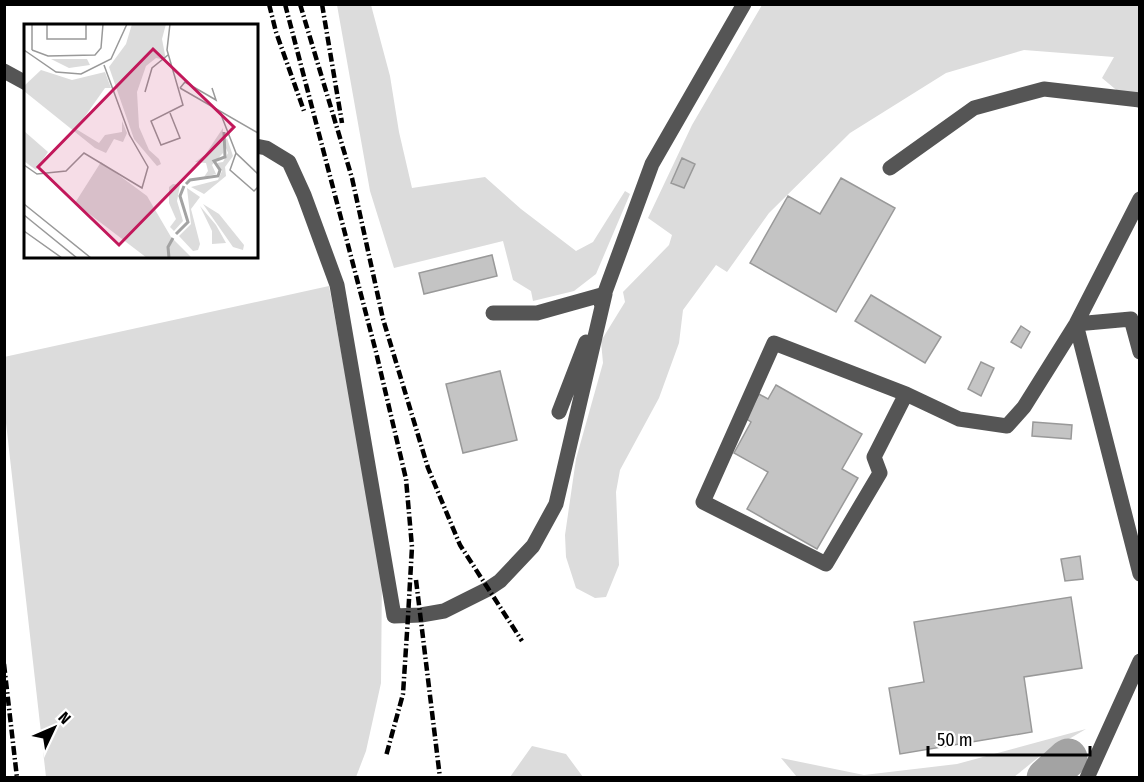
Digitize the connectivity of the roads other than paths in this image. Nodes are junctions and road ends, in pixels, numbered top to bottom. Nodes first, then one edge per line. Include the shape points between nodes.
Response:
1 (744, 4) edge
2 (4, 71) edge
3 (24, 82) edge
4 (1140, 100) edge
5 (258, 146) edge
6 (890, 168) dead end
7 (1140, 199) edge
8 (605, 294) junction
9 (493, 313) dead end
10 (1076, 324) junction
11 (1140, 352) edge
12 (906, 394) junction
13 (559, 412) dead end
14 (1140, 574) edge
15 (1140, 662) edge
16 (1088, 777) edge

1 - 8 lane via 652,164
2 - 3 lane
4 - 6 lane via 1044,89 974,108
5 - 8 lane via 289,162 337,285 394,616 444,611 488,589 533,546 556,504
7 - 10 lane
8 - 9 lane via 537,313
8 - 13 lane
10 - 11 lane via 1131,320
10 - 12 lane via 1024,407 1007,426 959,419
10 - 14 lane
12 - 12 lane via 774,343 703,502 826,564 880,473 874,457
15 - 16 lane

